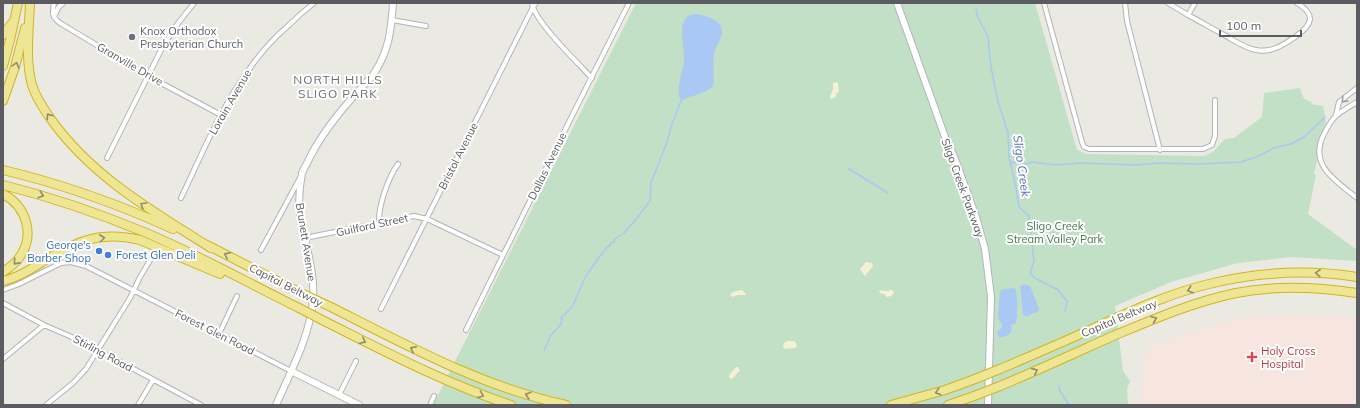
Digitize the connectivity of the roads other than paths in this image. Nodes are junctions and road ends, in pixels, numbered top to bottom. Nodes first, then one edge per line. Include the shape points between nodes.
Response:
1 (18, 3) edge
2 (30, 3) edge
3 (54, 3) edge
4 (63, 3) edge
5 (194, 3) edge
6 (305, 3) edge
7 (314, 3) edge
8 (393, 3) edge
9 (536, 3) edge
10 (630, 3) edge
11 (896, 3) edge
12 (1044, 3) edge
13 (1125, 3) edge
14 (1168, 3) edge
15 (1195, 3) edge
16 (1297, 3) edge
17 (533, 5) edge
18 (305, 9) junction
19 (1188, 15) junction
20 (15, 18) junction
21 (54, 18) junction
22 (392, 20) junction
23 (426, 26) dead end
24 (3, 36) edge
25 (3, 66) edge
26 (148, 76) junction
27 (592, 78) junction
28 (1357, 88) edge
29 (1216, 100) dead end
30 (3, 102) edge
31 (1357, 102) edge
32 (221, 115) junction
33 (1336, 115) junction
34 (1160, 150) junction
35 (107, 158) dead end
36 (398, 164) dead end
37 (3, 169) edge
38 (302, 172) junction
39 (3, 185) edge
40 (3, 194) edge
41 (181, 198) dead end
42 (1357, 198) edge
43 (427, 219) junction
44 (379, 224) junction
45 (305, 238) junction
46 (212, 248) junction
47 (261, 250) dead end
48 (503, 254) junction
49 (152, 257) dead end
50 (3, 272) edge
51 (1357, 277) edge
52 (3, 281) edge
53 (3, 290) edge
54 (134, 291) junction
55 (1357, 293) edge
56 (237, 296) dead end
57 (3, 303) edge
58 (299, 308) junction
59 (381, 309) dead end
60 (44, 325) junction
61 (466, 330) dead end
62 (219, 334) junction
63 (98, 350) junction
64 (3, 359) edge
65 (356, 361) dead end
66 (292, 371) junction
67 (153, 380) junction
68 (339, 395) junction
69 (434, 396) dead end
70 (46, 405) edge
71 (138, 405) edge
72 (201, 405) edge
73 (276, 405) edge
74 (359, 405) edge
75 (430, 405) edge
76 (511, 405) edge
77 (566, 405) edge
78 (891, 405) edge
79 (948, 405) edge
80 (988, 405) edge

1 - 20 highway
30 -> 2 highway via 22,42
46 -> 2 highway via 121,190 74,149 60,132 32,85 28,50
3 - 21 street
4 - 21 street
5 - 26 street via 164,44
6 - 18 street
7 - 18 street, Lorain Avenue
8 - 22 street, Brunett Avenue
9 - 17 street, Bristol Avenue
10 - 27 street, Dallas Avenue
11 - 80 street, Sligo Creek Parkway via 976,217 985,249 991,297
12 - 34 street via 1084,147
13 - 34 street via 1126,20
14 - 19 street
15 - 19 street
16 - 19 street via 1309,13 1309,25 1280,47 1270,51 1256,51 1244,46
17 - 27 street via 545,27
17 - 43 street, Bristol Avenue
18 - 32 street, Lorain Avenue via 249,68
20 - 24 highway
20 - 25 highway
21 - 26 street, Granville Drive
22 - 23 street
22 - 38 street, Brunett Avenue via 387,46 378,67 329,126
26 - 32 street, Granville Drive
26 - 35 street
27 - 48 street, Dallas Avenue
28 -> 33 street via 1340,102
29 - 34 street via 1215,136 1212,145 1203,149
31 - 33 street
32 - 41 street, Lorain Avenue
33 - 42 street via 1321,139 1321,163 1331,177
36 - 44 street via 380,207
37 - 46 highway, Capital Beltway via 66,187 151,218
38 - 45 street, Brunett Avenue via 299,198
38 - 47 street
39 -> 58 highway, Capital Beltway via 61,201 145,232
40 -> 50 highway via 19,206 28,232 20,258
43 - 44 street, Guilford Street via 414,216
43 - 48 street, Guilford Street
43 - 59 street, Bristol Avenue
44 - 45 street, Guilford Street
45 - 66 street, Brunett Avenue via 314,297 309,323
77 -> 46 highway, Capital Beltway, bridge via 467,374
48 - 61 street, Dallas Avenue
49 - 54 street
51 -> 78 highway, Capital Beltway, bridge via 1292,272 1208,284 1116,318 975,379
52 -> 58 highway via 19,276 78,242 104,237 128,237 153,245
53 - 54 street, Forest Glen Road via 55,265 71,262 86,266
54 - 62 street, Forest Glen Road
54 - 63 street
79 -> 55 highway, Capital Beltway, bridge via 1000,386 1118,334 1211,299 1238,293 1292,288
56 - 62 street
57 - 60 street, Stirling Road
58 -> 76 highway, Capital Beltway, bridge via 425,372
60 - 63 street, Stirling Road
60 - 64 street
62 - 66 street, Forest Glen Road
63 - 67 street, Stirling Road
63 - 70 street via 73,383
65 - 68 street
66 - 68 street, Forest Glen Road
66 - 73 street, Brunett Avenue
67 - 71 street
67 - 72 street, Stirling Road
68 - 74 street, Forest Glen Road
69 - 75 street

